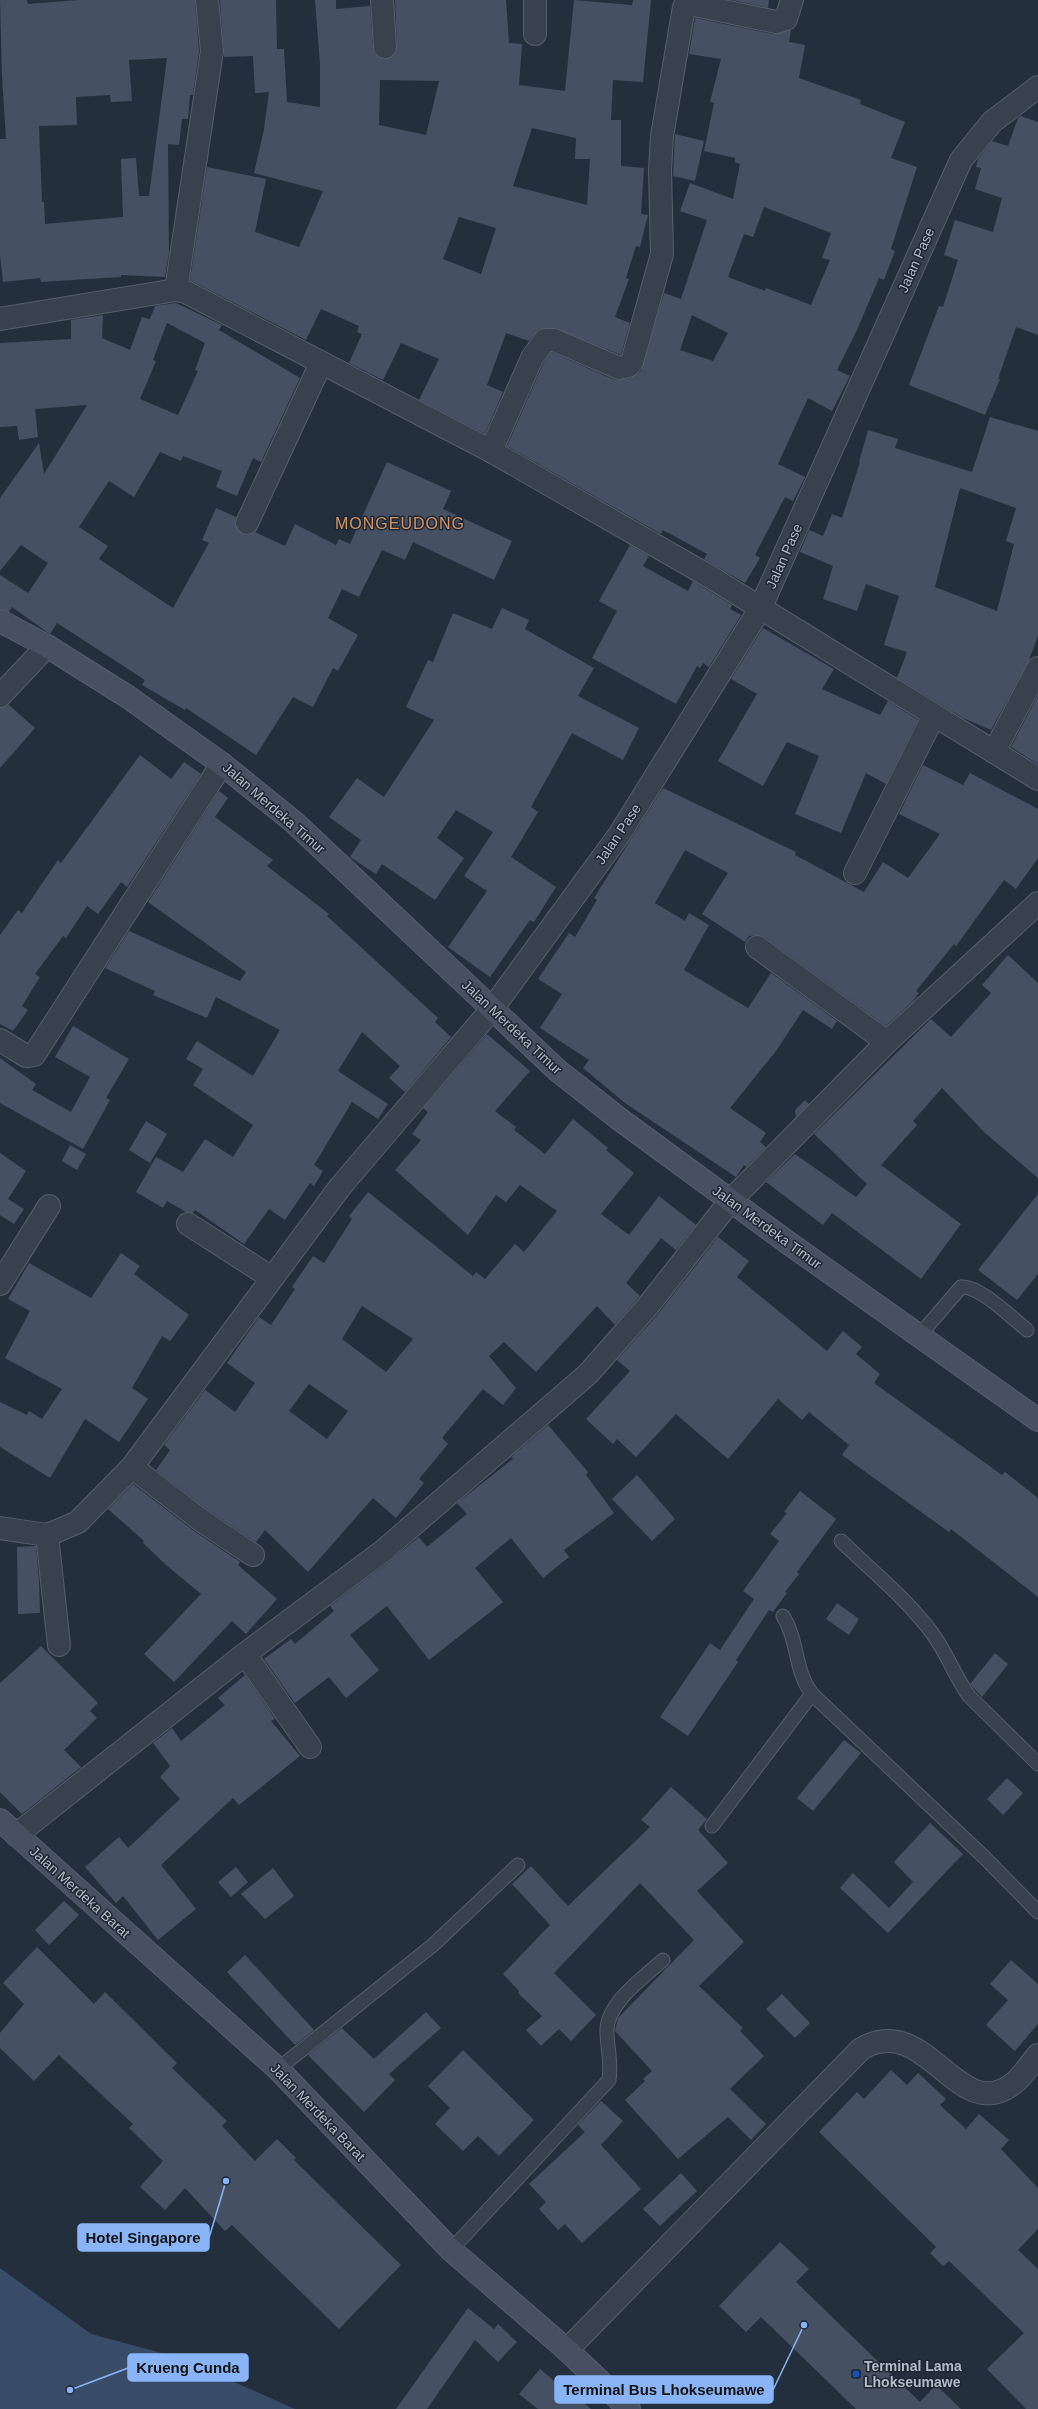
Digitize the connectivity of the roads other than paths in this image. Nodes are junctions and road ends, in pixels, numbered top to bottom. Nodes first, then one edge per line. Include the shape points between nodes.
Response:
1 (207, 0) edge
2 (382, 0) edge
3 (535, 0) edge
4 (792, 0) edge
5 (535, 34) dead end
6 (385, 47) dead end
7 (1038, 87) edge
8 (176, 290) junction
9 (0, 319) edge
10 (321, 363) junction
11 (491, 451) junction
12 (247, 523) dead end
13 (760, 609) junction
14 (0, 621) edge
15 (48, 646) junction
16 (1038, 668) edge
17 (0, 696) edge
18 (934, 715) junction
19 (994, 752) junction
20 (222, 764) junction
21 (1038, 779) edge
22 (855, 873) dead end
23 (1038, 903) edge
24 (757, 947) dead end
25 (492, 1009) junction
26 (0, 1040) edge
27 (887, 1042) junction
28 (731, 1200) junction
29 (49, 1206) dead end
30 (188, 1224) dead end
31 (272, 1278) junction
32 (0, 1284) edge
33 (1027, 1330) dead end
34 (919, 1336) junction
35 (1038, 1420) edge
36 (132, 1467) junction
37 (0, 1528) edge
38 (48, 1535) junction
39 (841, 1541) dead end
40 (254, 1555) dead end
41 (783, 1616) dead end
42 (59, 1645) dead end
43 (245, 1654) junction
44 (812, 1694) junction
45 (310, 1747) dead end
46 (1038, 1764) edge
47 (712, 1826) dead end
48 (6, 1829) edge
49 (518, 1865) dead end
50 (1038, 1912) edge
51 (663, 1960) dead end
52 (1038, 2055) edge
53 (278, 2069) junction
54 (450, 2250) junction
55 (567, 2350) junction
56 (629, 2409) edge

1 - 8 street via 212,51
2 - 6 street
3 - 5 street
4 - 11 street via 786,19 776,22 690,4 684,7 662,136 662,254 632,362 619,368 554,340 545,340 532,358
7 - 13 street, Jalan Pase via 992,122 961,160
8 - 9 street
8 - 10 street via 186,292
10 - 11 street
10 - 12 street
11 - 13 street via 712,578
13 - 18 street
13 - 25 street, Jalan Pase via 619,835
14 - 15 main road, Jalan Merdeka Timur
15 - 17 street
15 - 20 main road, Jalan Merdeka Timur via 128,697
16 - 19 street
18 - 19 street
18 - 22 street
19 - 21 street
20 - 25 main road, Jalan Merdeka Timur via 295,823
20 - 26 street via 34,1056 26,1056
23 - 27 street
24 - 27 street
25 - 28 main road, Jalan Merdeka Timur via 557,1070 612,1114
25 - 31 street, Jalan Pase via 340,1187
27 - 28 street
28 - 34 main road, Jalan Merdeka Timur
28 - 43 street via 648,1306 588,1374 383,1551
29 - 32 street
30 - 31 street
31 - 36 street, Jalan Pase
33 - 34 lane via 969,1286 961,1287
34 - 35 main road, Jalan Merdeka Timur
36 - 38 street, Jalan Pase via 78,1522
36 - 40 street via 202,1521
37 - 38 street
38 - 42 street
39 - 46 lane via 917,1614 942,1646 969,1696
41 - 44 lane via 791,1630 803,1683
43 - 45 street
43 - 48 street
44 - 47 lane
44 - 50 lane via 984,1857
48 - 53 main road, Jalan Merdeka Barat
49 - 53 lane via 433,1945
51 - 54 lane via 614,2006 608,2019 611,2070 609,2080
52 - 55 street via 1014,2083 991,2092 979,2093 967,2088 906,2044 874,2041 861,2049
53 - 54 main road, Jalan Merdeka Barat
54 - 55 main road, Jalan Merdeka Barat
55 - 56 main road, Jalan Merdeka Barat

